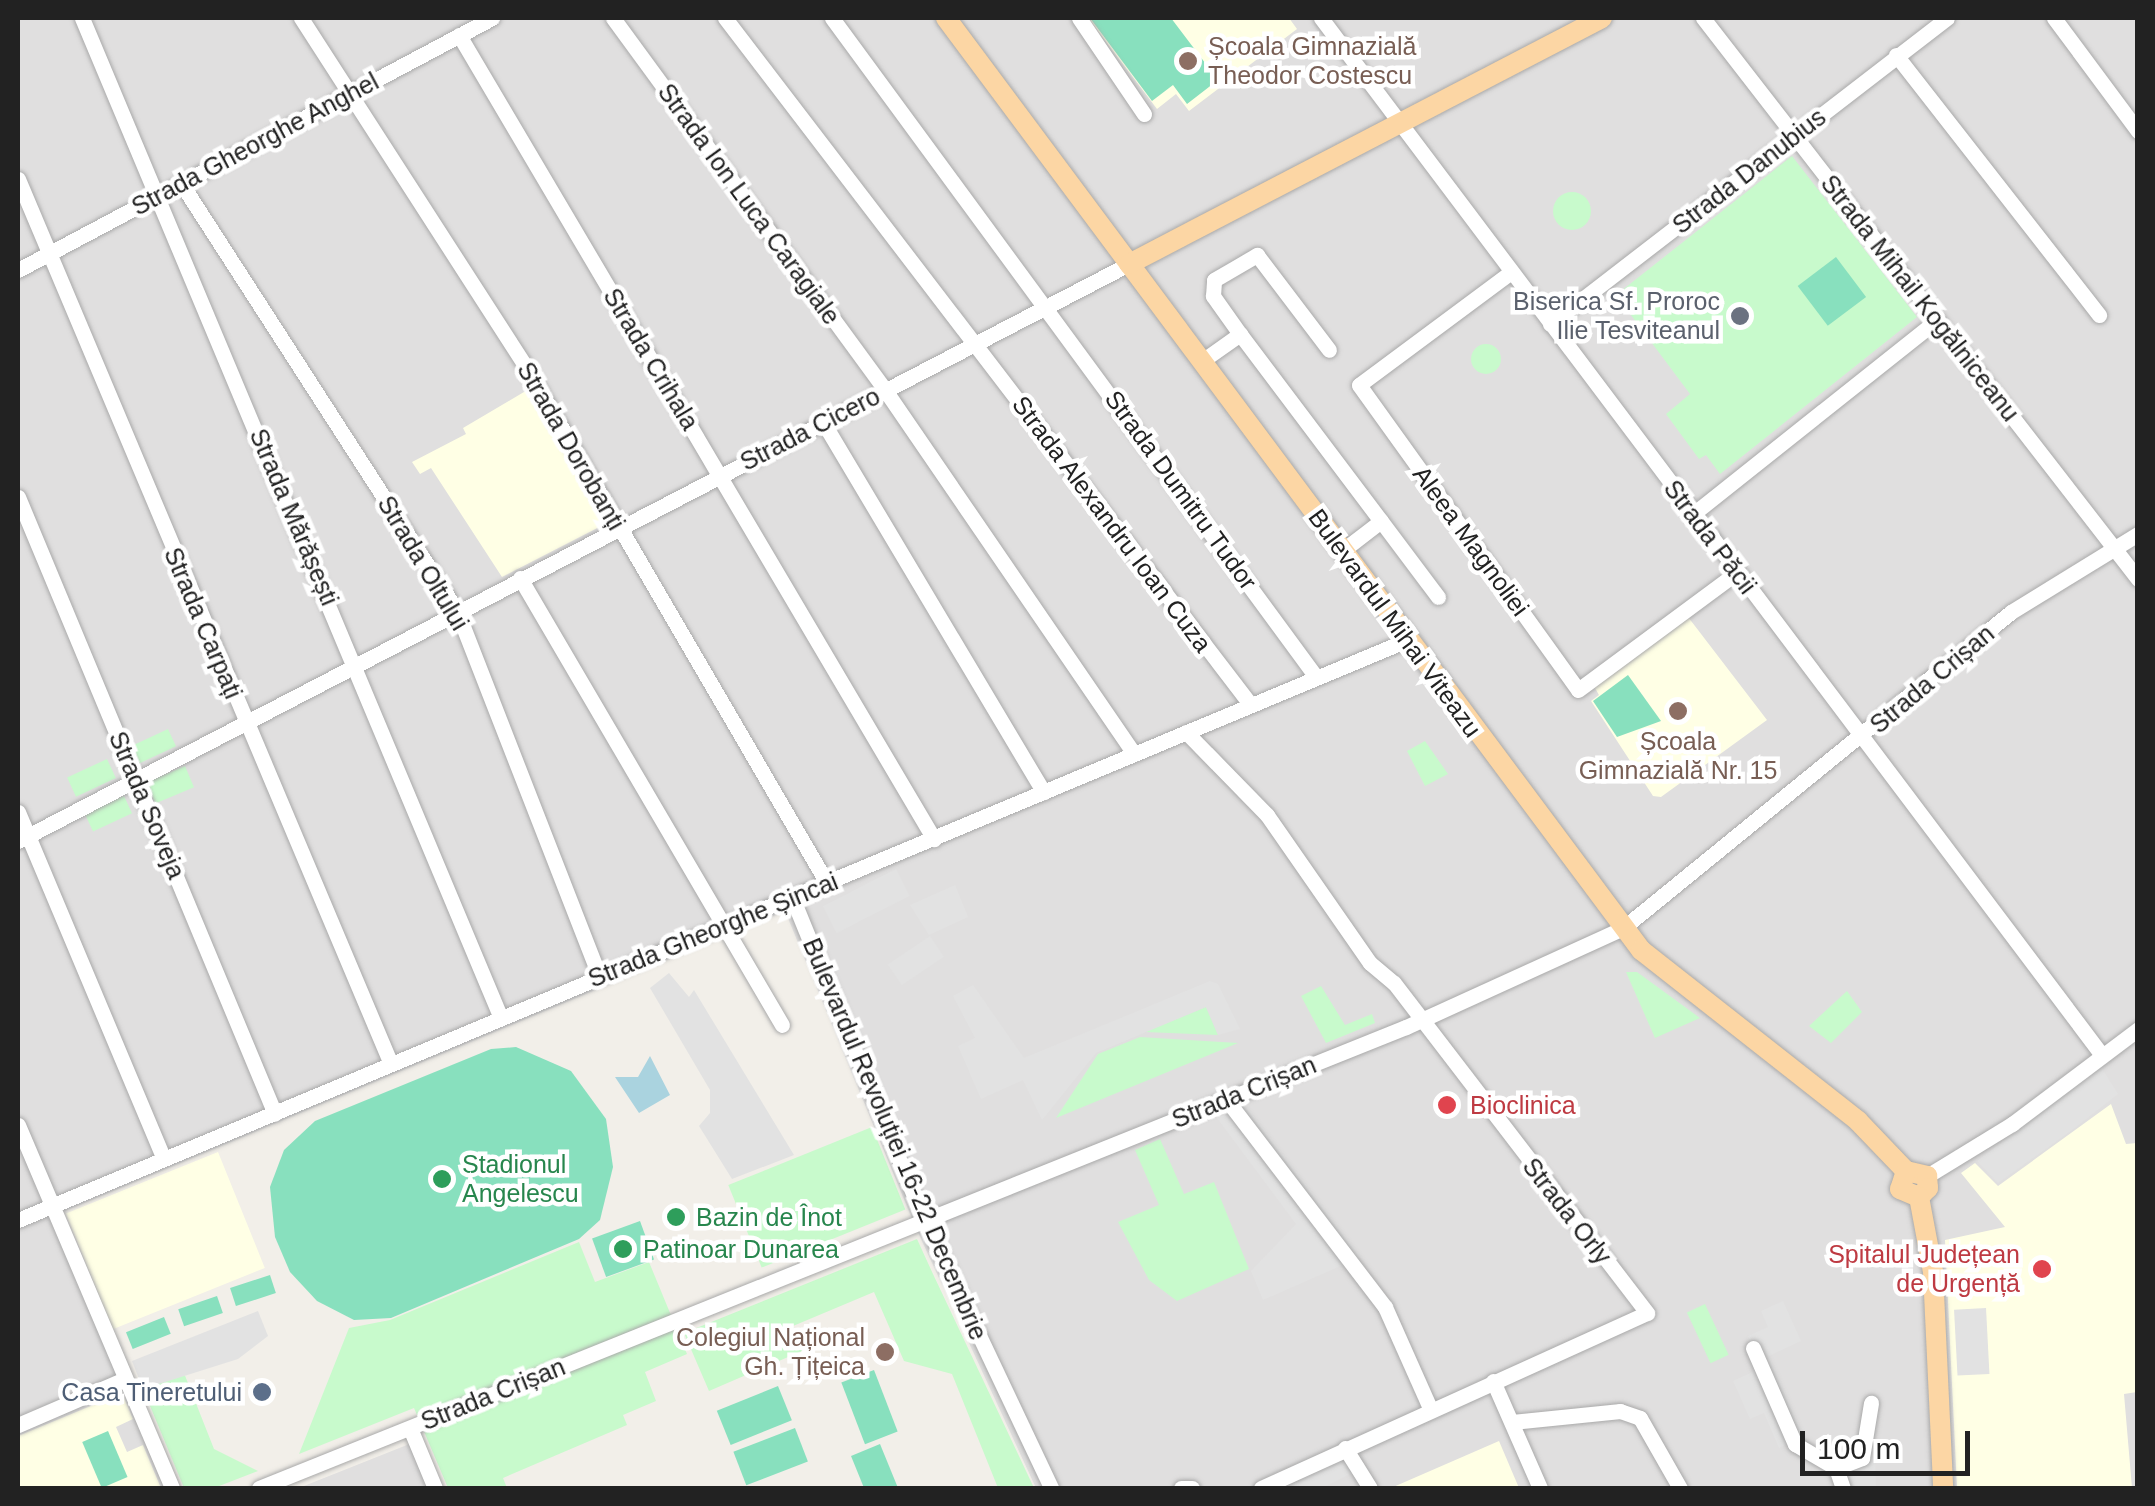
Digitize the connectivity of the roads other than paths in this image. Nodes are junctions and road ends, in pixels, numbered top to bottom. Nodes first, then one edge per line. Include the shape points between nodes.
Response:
1 (82, 18) edge
2 (301, 18) edge
3 (492, 18) edge
4 (613, 18) edge
5 (725, 18) edge
6 (832, 18) edge
7 (946, 18) edge
8 (1079, 18) edge
9 (1321, 18) edge
10 (1602, 18) edge
11 (1703, 18) edge
12 (1947, 18) edge
13 (2054, 18) edge
14 (459, 35) junction
15 (1896, 55) junction
16 (349, 94) junction
17 (1144, 114) dead end
18 (1400, 123) junction
19 (2138, 131) edge
20 (1794, 137) junction
21 (18, 180) edge
22 (182, 182) junction
23 (160, 194) junction
24 (49, 253) junction
25 (1129, 264) junction
26 (18, 270) edge
27 (1511, 272) junction
28 (1045, 304) junction
29 (2099, 315) dead end
30 (1937, 320) junction
31 (1550, 324) junction
32 (1240, 334) junction
33 (974, 344) junction
34 (1329, 350) dead end
35 (1202, 361) junction
36 (885, 390) junction
37 (822, 422) junction
38 (720, 475) junction
39 (18, 497) edge
40 (1692, 514) junction
41 (1381, 522) junction
42 (618, 528) junction
43 (2138, 534) edge
44 (2112, 547) junction
45 (1342, 551) junction
46 (1736, 573) junction
47 (520, 578) junction
48 (2138, 579) edge
49 (1438, 597) dead end
50 (457, 611) junction
51 (1408, 640) junction
52 (356, 664) junction
53 (1316, 677) junction
54 (1250, 704) junction
55 (244, 723) junction
56 (1186, 732) junction
57 (1860, 738) junction
58 (1134, 754) junction
59 (136, 779) junction
60 (1044, 792) junction
61 (18, 812) edge
62 (22, 838) edge
63 (934, 838) junction
64 (827, 883) junction
65 (792, 897) junction
66 (724, 925) junction
67 (1623, 928) junction
68 (600, 977) junction
69 (502, 1018) junction
70 (1420, 1021) junction
71 (782, 1025) dead end
72 (2138, 1029) edge
73 (2102, 1055) junction
74 (391, 1064) junction
75 (1226, 1099) junction
76 (275, 1114) junction
77 (18, 1125) edge
78 (164, 1158) junction
79 (1916, 1173) junction
80 (51, 1206) junction
81 (18, 1220) edge
82 (925, 1221) junction
83 (1753, 1348) dead end
84 (126, 1380) junction
85 (1493, 1381) junction
86 (1871, 1403) dead end
87 (1430, 1408) junction
88 (1512, 1422) junction
89 (18, 1425) edge
90 (410, 1428) junction
91 (1345, 1448) junction
92 (1836, 1468) junction
93 (300, 1481) edge
94 (172, 1488) edge
95 (258, 1488) edge
96 (434, 1488) edge
97 (1050, 1488) edge
98 (1181, 1488) edge
99 (1192, 1488) edge
100 (1261, 1488) edge
101 (1370, 1488) edge
102 (1540, 1488) edge
103 (1680, 1488) edge
104 (1844, 1488) edge
105 (1943, 1488) edge

1 - 23 street, Strada Mărășești
2 - 16 street, Strada Dorobanți
3 - 14 street, Strada Gheorghe Anghel
4 - 36 street, Strada Ion Luca Caragiale
5 - 33 street, Strada Alexandru Ioan Cuza
6 - 28 street, Strada Dumitru Tudor
7 - 25 main road, Bulevardul Mihai Viteazu
8 - 17 street
9 - 18 street, Strada Păcii
10 - 18 main road, Strada Cicero
11 - 20 street, Strada Mihail Kogălniceanu
12 - 15 street, Strada Danubius
13 - 19 street
14 - 16 street, Strada Gheorghe Anghel
14 - 38 street, Strada Crihala
15 - 20 street, Strada Danubius
15 - 29 street
16 - 22 street, Strada Gheorghe Anghel
16 - 42 street, Strada Dorobanți via 525,365
18 - 25 main road, Strada Cicero
18 - 27 street, Strada Păcii
20 - 30 street, Strada Mihail Kogălniceanu
20 - 31 street, Strada Danubius
21 - 24 street, Strada Carpați
22 - 23 street, Strada Gheorghe Anghel
22 - 50 street, Strada Oltului
23 - 24 street, Strada Gheorghe Anghel
23 - 52 street, Strada Mărășești
24 - 26 street, Strada Gheorghe Anghel
24 - 55 street, Strada Carpați
25 - 28 street, Strada Cicero
25 - 35 main road, Bulevardul Mihai Viteazu
27 - 31 street, Strada Păcii
27 - 46 street, Aleea Magnoliei via 1358,385 1578,690
28 - 33 street, Strada Cicero
28 - 53 street, Strada Dumitru Tudor
30 - 40 street
30 - 44 street, Strada Mihail Kogălniceanu
31 - 40 street, Strada Păcii
32 - 34 street via 1213,296 1214,280 1258,255
32 - 35 street
32 - 41 street
33 - 36 street, Strada Cicero
33 - 54 street, Strada Alexandru Ioan Cuza
35 - 45 main road, Bulevardul Mihai Viteazu
36 - 37 street, Strada Cicero
36 - 58 street, Strada Ion Luca Caragiale
37 - 38 street, Strada Cicero
37 - 60 street
38 - 42 street, Strada Cicero
38 - 63 street, Strada Crihala
39 - 59 street, Strada Soveja
40 - 46 street, Strada Păcii
41 - 45 street
41 - 49 street
42 - 47 street, Strada Cicero
42 - 64 street, Strada Dorobanți
43 - 44 street, Strada Crișan
44 - 48 street, Strada Mihail Kogălniceanu
44 - 57 street, Strada Crișan via 2012,612
45 - 51 main road, Bulevardul Mihai Viteazu
46 - 57 street, Strada Păcii
47 - 50 street, Strada Cicero
47 - 66 street
50 - 52 street, Strada Cicero
50 - 68 street, Strada Oltului
51 - 53 street, Strada Gheorghe Șincai
51 - 67 main road, Bulevardul Mihai Viteazu
52 - 55 street, Strada Cicero
52 - 69 street, Strada Mărășești
53 - 54 street, Strada Gheorghe Șincai
54 - 56 street, Strada Gheorghe Șincai
55 - 59 street, Strada Cicero
55 - 74 street, Strada Carpați
56 - 58 street, Strada Gheorghe Șincai
56 - 70 street, Strada Orly via 1268,815 1370,963
57 - 67 street, Strada Crișan
57 - 73 street, Strada Păcii
58 - 60 street, Strada Gheorghe Șincai
59 - 62 street, Strada Cicero
59 - 76 street, Strada Soveja
60 - 63 street, Strada Gheorghe Șincai
61 - 62 street
62 - 78 street
63 - 64 street, Strada Gheorghe Șincai
64 - 65 street, Strada Gheorghe Șincai
65 - 66 street, Strada Gheorghe Șincai
65 - 82 street, Bulevardul Revoluției 16-22 Decembrie
66 - 68 street, Strada Gheorghe Șincai
66 - 71 street
67 - 70 street, Strada Crișan
67 - 79 main road, Bulevardul Mihai Viteazu via 1640,950
68 - 69 street, Strada Gheorghe Șincai
69 - 74 street, Strada Gheorghe Șincai
70 - 75 street, Strada Crișan
70 - 85 street, Strada Orly via 1647,1314
72 - 73 street
73 - 79 street via 2012,1124
74 - 76 street, Strada Gheorghe Șincai
75 - 82 street, Strada Crișan
75 - 87 street via 1385,1307
76 - 78 street, Strada Gheorghe Șincai
77 - 80 street
78 - 80 street, Strada Gheorghe Șincai
79 - 105 main road, Bulevardul Mihai Viteazu via 1900,1188 1920,1197 1934,1272
80 - 81 street, Strada Gheorghe Șincai
80 - 84 street
82 - 90 street, Strada Crișan
82 - 97 street, Bulevardul Revoluției 16-22 Decembrie
83 - 92 street via 1795,1444
84 - 89 street
84 - 94 street
85 - 87 street, Strada Orly
85 - 88 street
86 - 92 street via 1862,1458
87 - 91 street, Strada Orly
88 - 102 street
88 - 103 street via 1620,1411 1640,1418
90 - 93 street, Strada Crișan
90 - 96 street
91 - 100 street, Strada Orly
91 - 101 street
92 - 104 street
93 - 95 street, Strada Crișan
98 - 99 street

